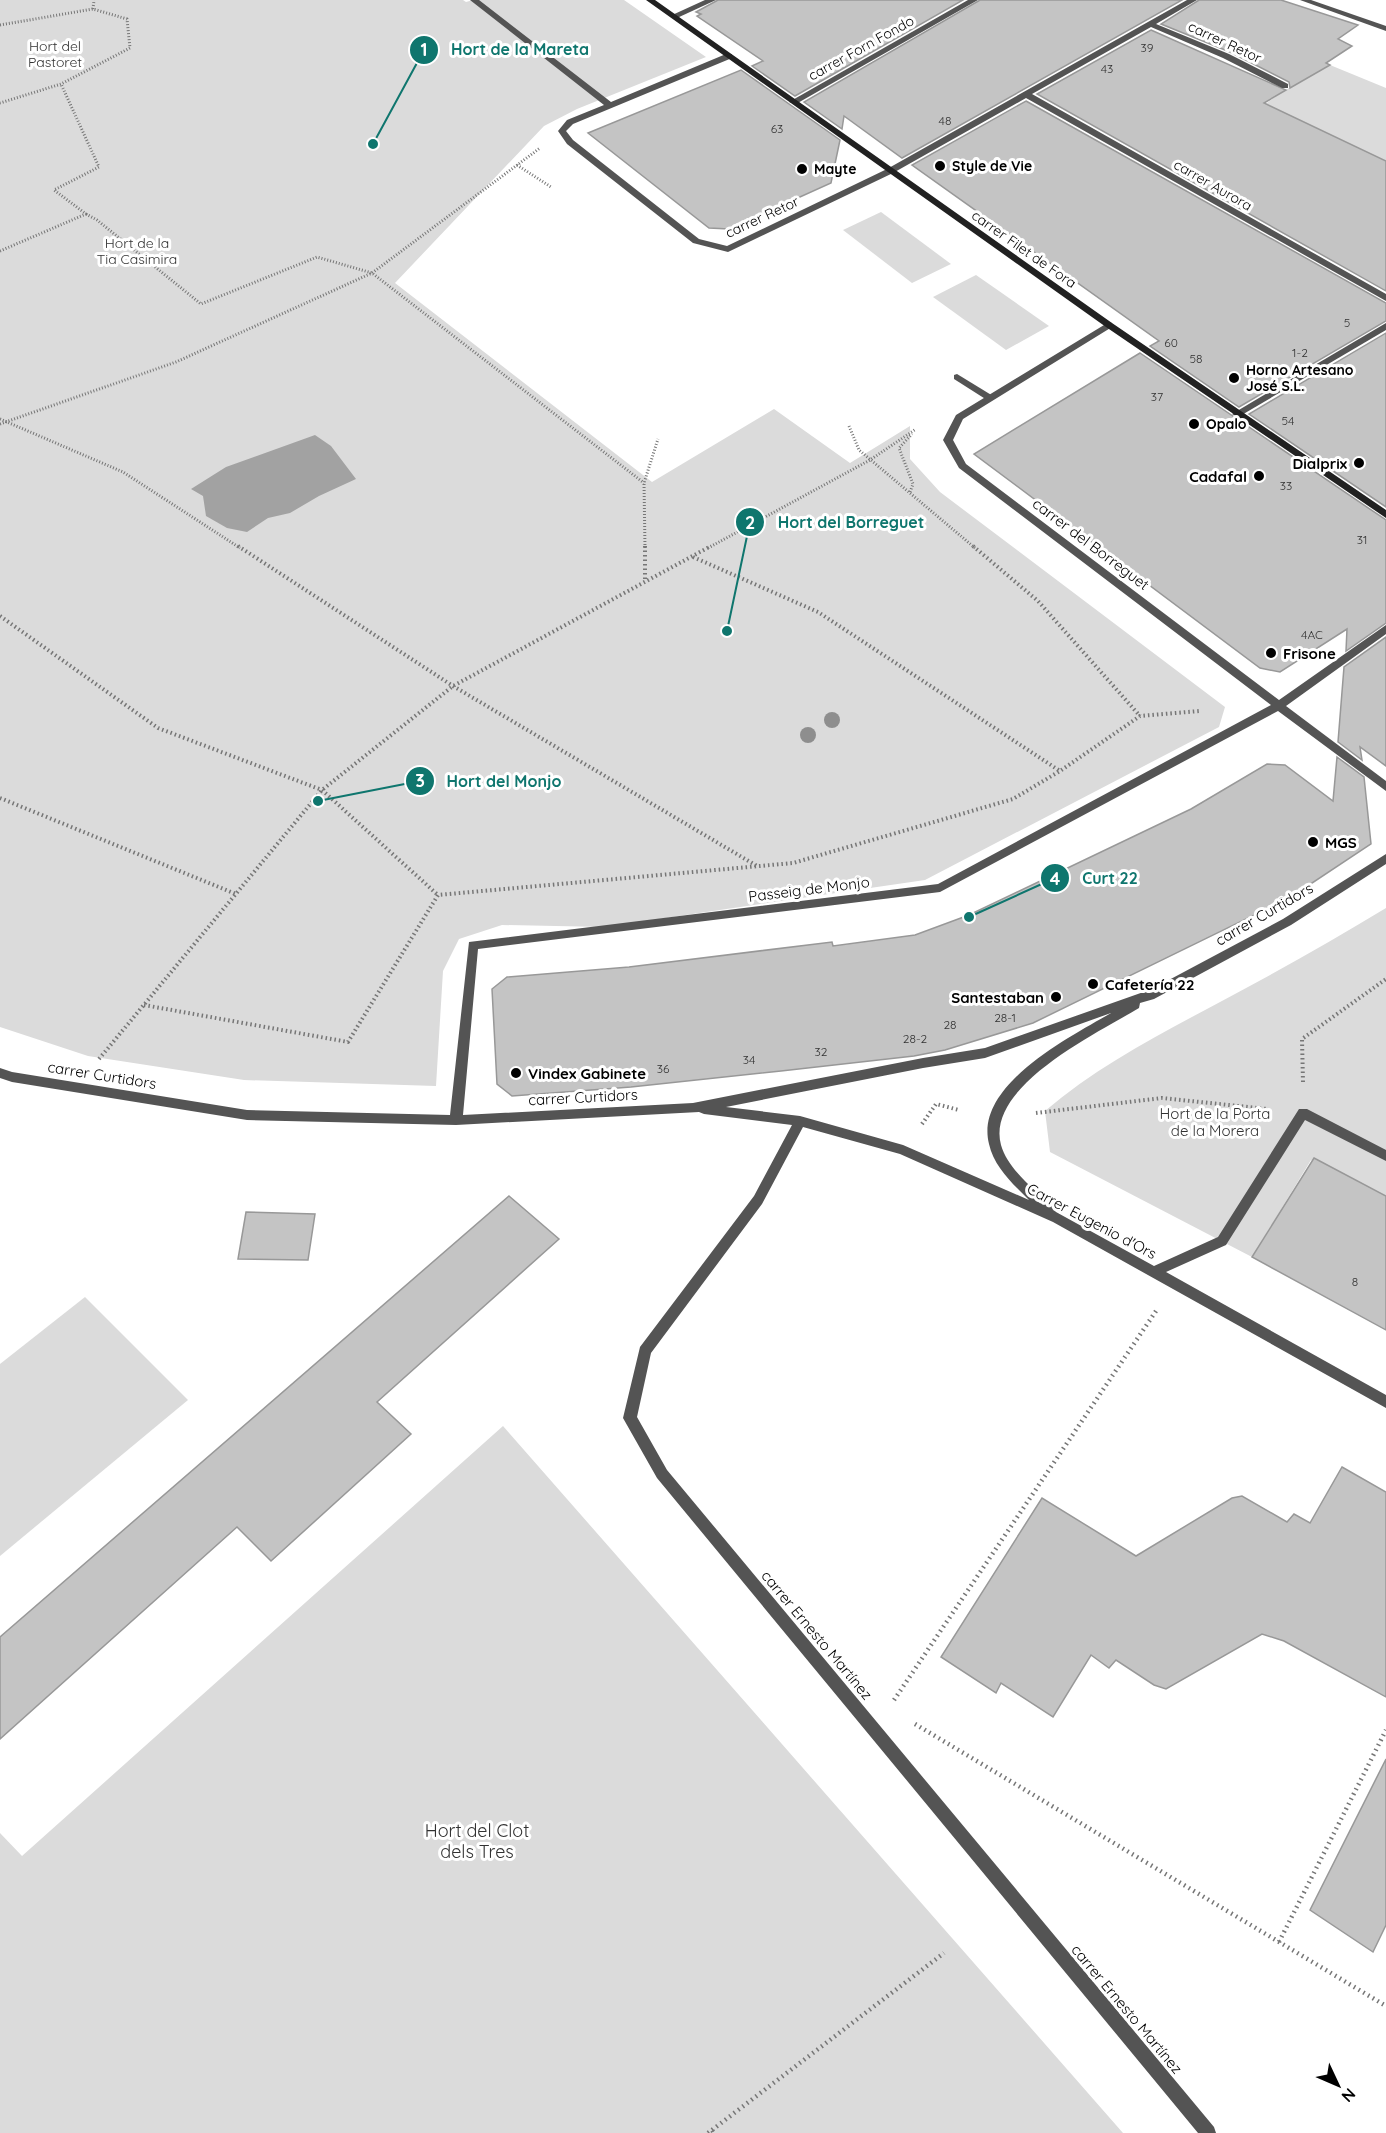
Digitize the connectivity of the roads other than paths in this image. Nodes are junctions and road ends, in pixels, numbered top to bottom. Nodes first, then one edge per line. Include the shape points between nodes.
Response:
1 (474, 0) edge
2 (650, 0) edge
3 (712, 0) edge
4 (974, 0) edge
5 (1193, 0) edge
6 (1304, 0) edge
7 (675, 16) junction
8 (1152, 25) junction
9 (1386, 29) edge
10 (729, 56) junction
11 (1285, 86) dead end
12 (1028, 95) junction
13 (793, 102) junction
14 (610, 105) junction
15 (890, 171) junction
16 (1386, 298) edge
17 (1109, 325) junction
18 (1386, 326) edge
19 (957, 377) dead end
20 (990, 398) junction
21 (1237, 414) junction
22 (1386, 515) edge
23 (1386, 629) edge
24 (1280, 705) junction
25 (1386, 786) edge
26 (1386, 858) edge
27 (1155, 993) junction
28 (0, 1073) edge
29 (693, 1108) junction
30 (456, 1120) junction
31 (800, 1122) junction
32 (1386, 1156) edge
33 (1057, 1218) junction
34 (1153, 1272) junction
35 (1386, 1402) edge
36 (1208, 2133) edge

1 - 14 street
2 - 7 street, carrer Filet de Fora
3 - 7 street
4 - 13 street, carrer Forn Fondo
5 - 8 street, carrer Retor
6 - 9 street
7 - 10 street, carrer Filet de Fora
8 - 11 street, carrer Retor
8 - 12 street, carrer Retor
10 - 13 street, carrer Filet de Fora
10 - 14 street
12 - 15 street, carrer Retor
12 - 16 street, carrer Aurora
13 - 15 street, carrer Filet de Fora
14 - 15 street, carrer Retor via 570,122 562,131 570,142 696,241 728,249
15 - 17 street, carrer Filet de Fora
17 - 20 street, carrer del Borreguet
17 - 21 street, carrer Filet de Fora
18 - 21 street
19 - 20 street
20 - 24 street, carrer del Borreguet via 959,417 948,440 962,466
21 - 22 street, carrer Filet de Fora
23 - 24 street
24 - 25 street, carrer del Borreguet
24 - 30 street, Passeig de Monjo via 940,888 473,945
26 - 27 street, carrer Curtidors via 1287,922
27 - 29 street, carrer Curtidors via 985,1053
27 - 33 street, carrer Curtidors via 1041,1064 1011,1089 994,1118 995,1146 1015,1179
28 - 30 street, carrer Curtidors via 247,1115
29 - 30 street, carrer Curtidors
29 - 31 street, Carrer Eugenio d'Ors
31 - 33 street, Carrer Eugenio d'Ors via 903,1150
31 - 36 street, carrer Ernesto Martínez via 758,1200 645,1351 630,1418 662,1474
32 - 34 street via 1303,1113 1222,1241
33 - 34 street, Carrer Eugenio d'Ors
34 - 35 street, Carrer Eugenio d'Ors

